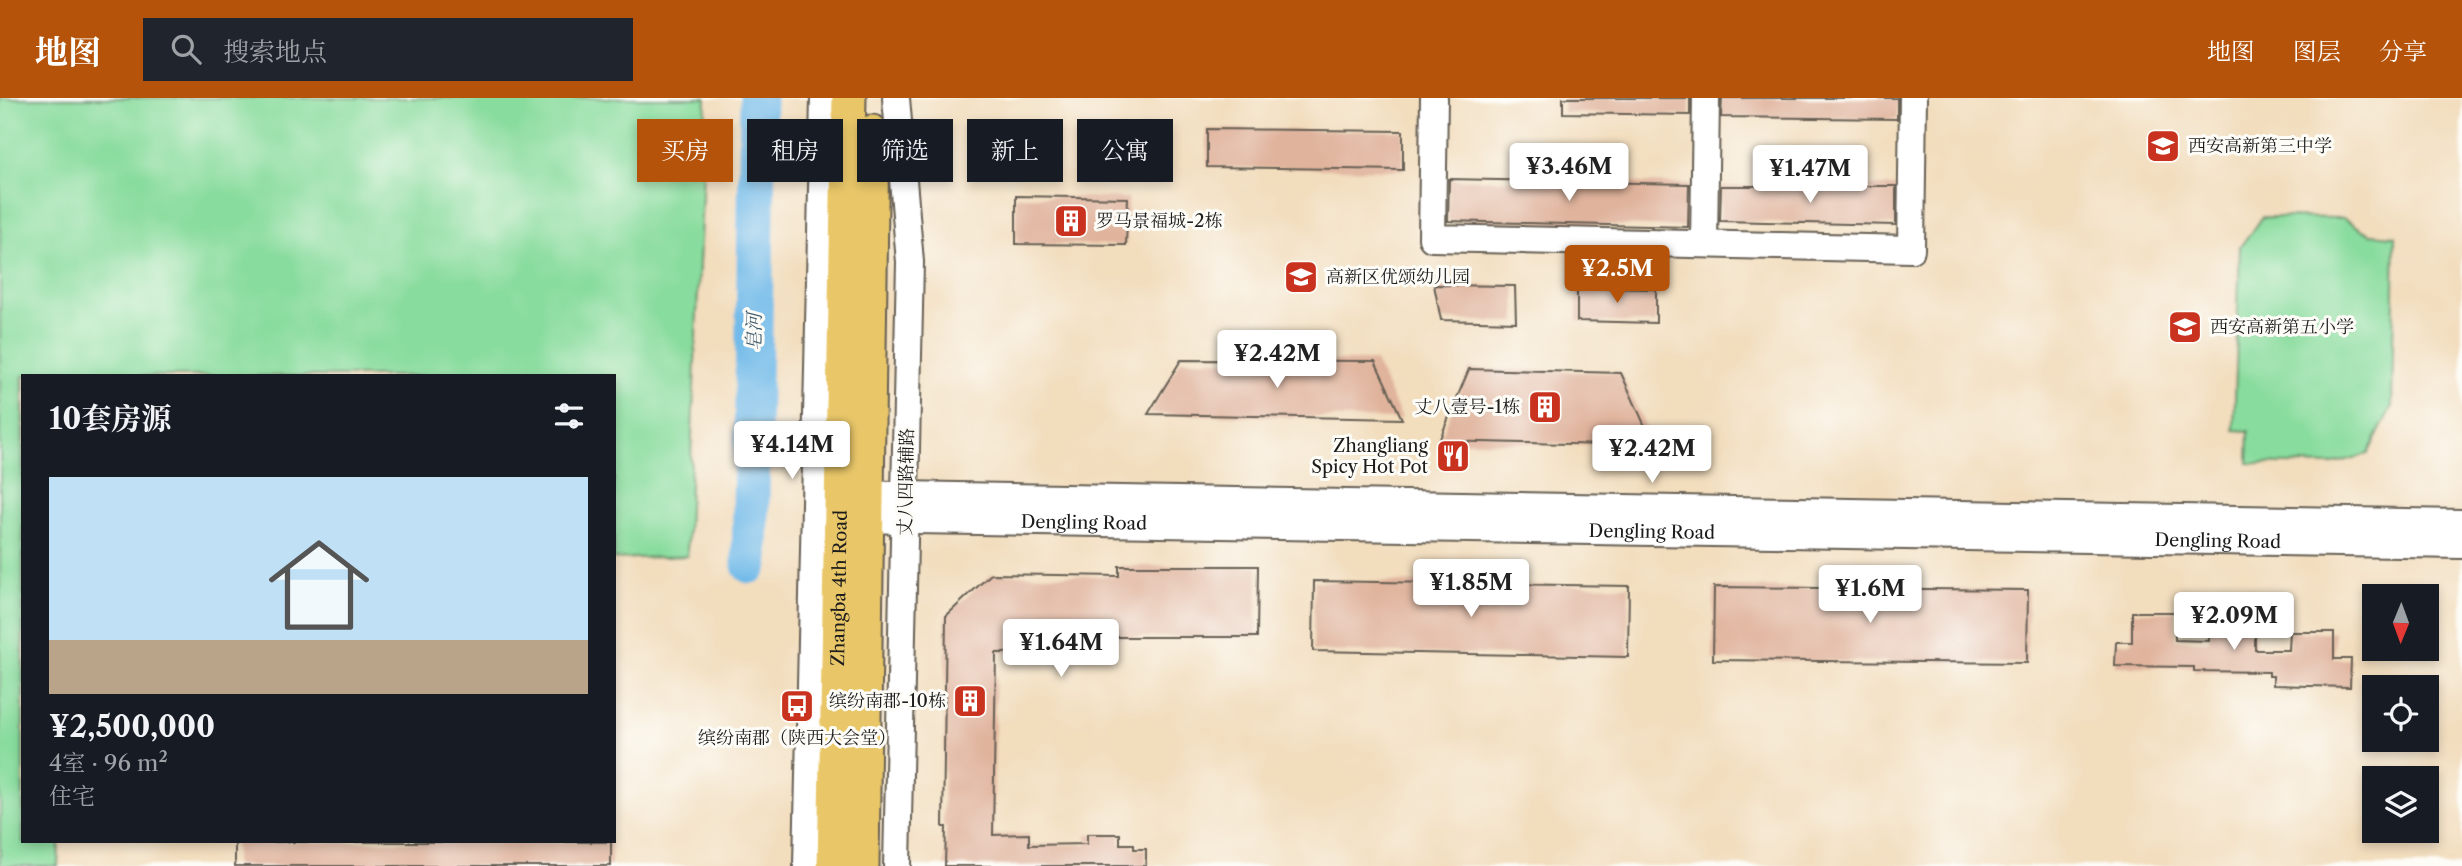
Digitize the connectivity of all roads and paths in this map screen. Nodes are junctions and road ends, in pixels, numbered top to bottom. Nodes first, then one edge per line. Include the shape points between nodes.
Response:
1 (824, 98) edge
2 (849, 98) edge
3 (872, 98) edge
4 (895, 98) edge
5 (1434, 98) edge
6 (1706, 98) edge
7 (1913, 98) edge
8 (1704, 244) junction
9 (854, 507) junction
10 (905, 508) junction
11 (2462, 523) edge
12 (2462, 545) edge
13 (807, 866) edge
14 (834, 866) edge
15 (862, 866) edge
16 (897, 866) edge

1 - 13 street
2 - 9 main road, Zhangba 4th Road
3 - 9 main road, Zhangba 4th Road
4 - 10 street, 丈八四路辅路 via 910,262
5 - 8 street via 1432,238
6 - 8 street
7 - 8 street via 1911,249
9 - 10 street, Dengling Road
9 - 14 main road, Zhangba 4th Road
9 - 15 main road, Zhangba 4th Road
10 - 11 street, Dengling Road
10 - 12 street, Dengling Road
10 - 16 street, 丈八四路辅路

